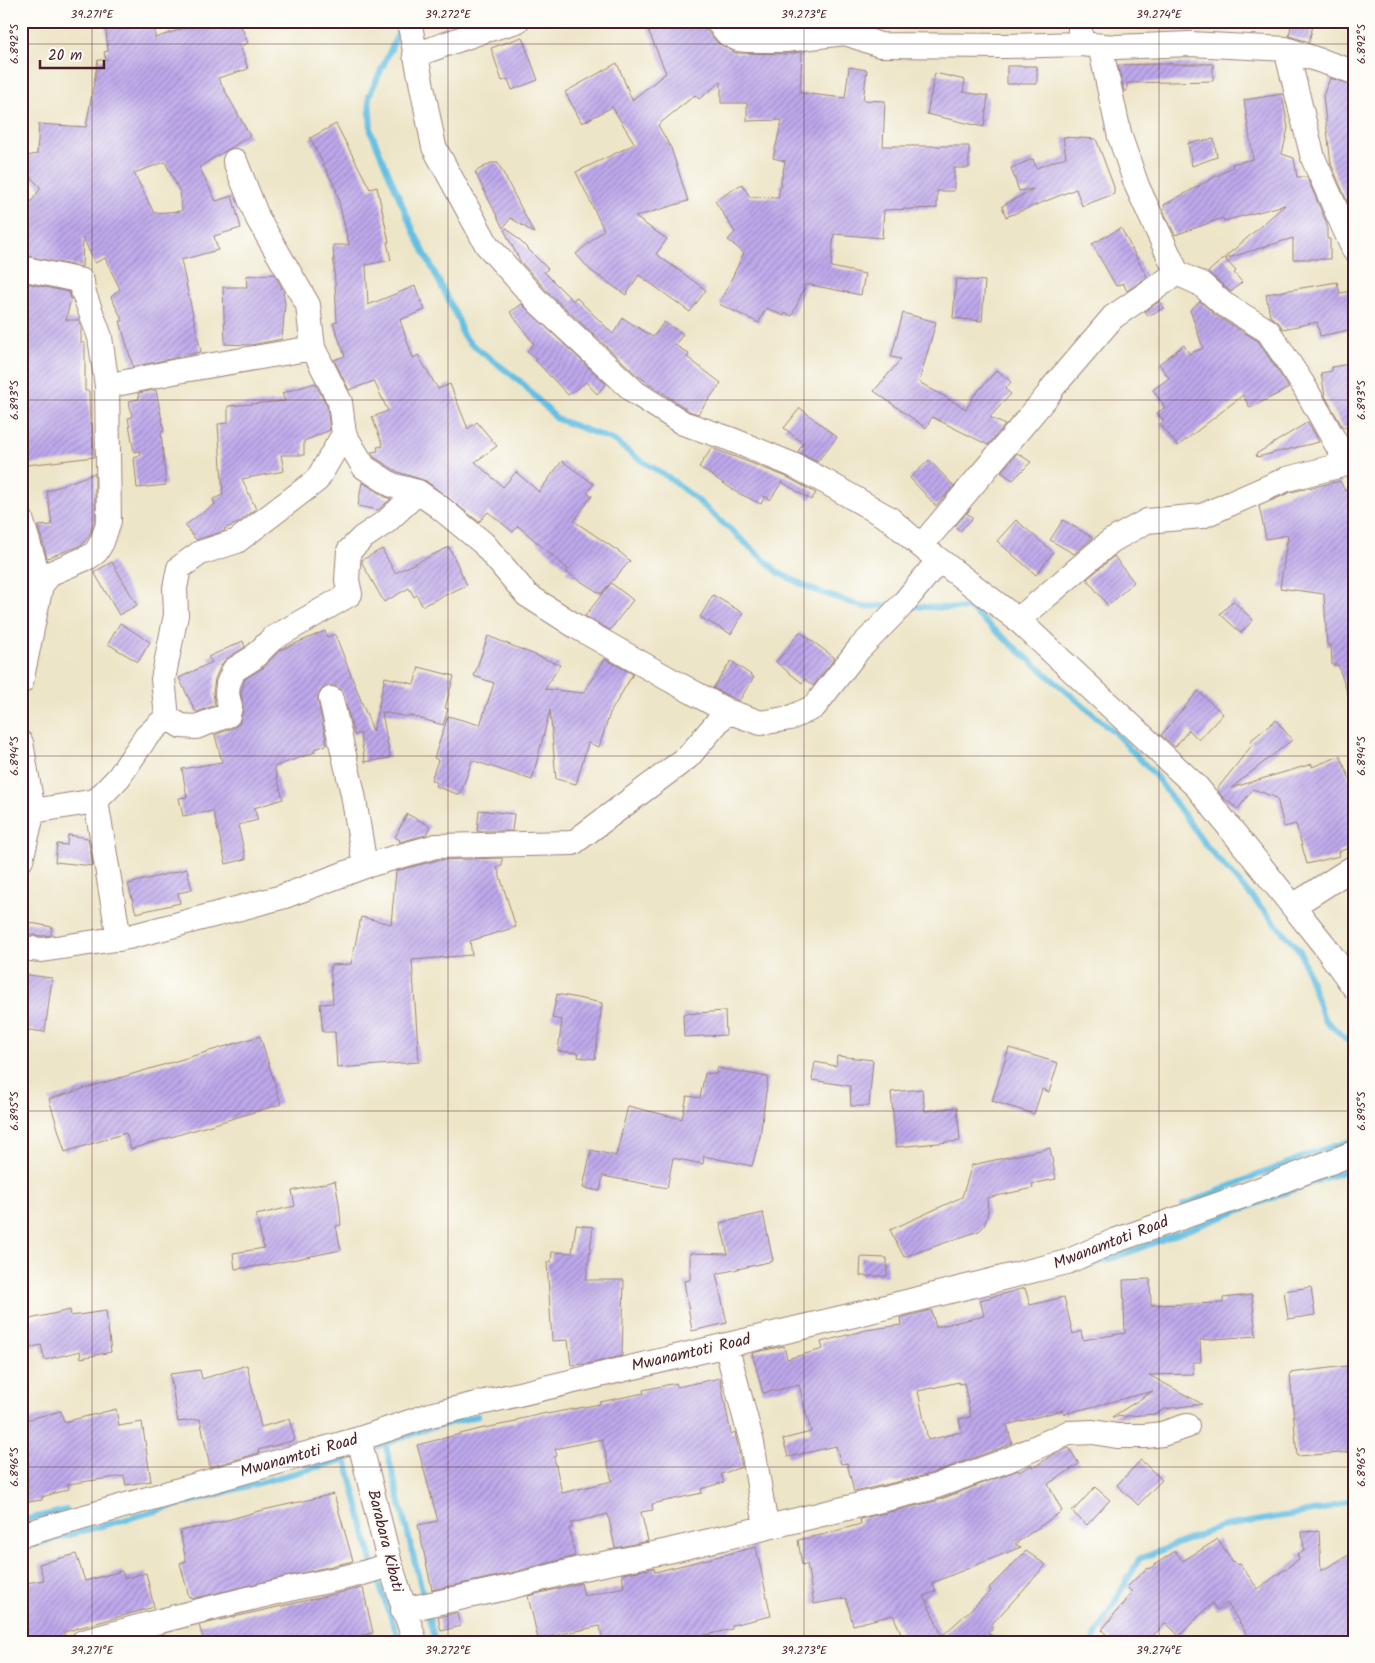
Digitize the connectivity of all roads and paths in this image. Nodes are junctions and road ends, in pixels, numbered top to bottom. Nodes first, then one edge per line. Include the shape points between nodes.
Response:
1 (408, 21) edge
2 (517, 21) edge
3 (718, 21) edge
4 (824, 21) edge
5 (845, 33) junction
6 (1086, 37) edge
7 (1286, 49) junction
8 (415, 55) junction
9 (1354, 72) edge
10 (235, 162) dead end
11 (1352, 242) edge
12 (21, 268) edge
13 (1177, 273) junction
14 (313, 348) junction
15 (107, 386) junction
16 (344, 434) junction
17 (1350, 462) edge
18 (418, 492) junction
19 (21, 519) edge
20 (930, 553) junction
21 (31, 583) edge
22 (1018, 620) junction
23 (21, 682) edge
24 (331, 699) dead end
25 (727, 711) junction
26 (167, 717) junction
27 (21, 744) edge
28 (96, 801) junction
29 (34, 811) junction
30 (21, 860) edge
31 (365, 866) junction
32 (1354, 867) edge
33 (1293, 906) junction
34 (119, 939) junction
35 (21, 948) edge
36 (1354, 987) edge
37 (1354, 1152) edge
38 (726, 1345) junction
39 (1187, 1426) dead end
40 (359, 1439) junction
41 (766, 1527) junction
42 (21, 1535) edge
43 (390, 1564) junction
44 (403, 1610) junction
45 (83, 1642) edge
46 (415, 1642) edge

1 - 8 street
2 - 8 street
3 - 5 street via 728,34 747,40 785,40
4 - 5 street
5 - 6 street via 880,45 1006,46
6 - 7 street via 1116,47 1190,44
6 - 13 street via 1137,186
7 - 9 street
7 - 11 street via 1313,158
8 - 20 street via 434,146 487,245 538,303 636,393 683,423 784,461 826,482 890,519
10 - 14 street via 258,219 308,304
12 - 15 street via 82,281 100,337
13 - 17 street via 1200,284 1222,304 1268,331
13 - 20 street via 1113,317 1052,387
14 - 15 street
14 - 16 street via 340,402
15 - 21 street via 109,521 102,542 89,557
16 - 18 street via 364,467 392,485
16 - 26 street via 317,480 236,540 200,553 179,568 175,588 176,615 163,679
17 - 22 street via 1287,479 1202,516 1147,521 1110,541
18 - 25 street via 483,543 527,595
18 - 26 street via 349,551 347,580 350,594 272,640 234,670 228,684 228,715 196,727 181,726
19 - 21 street
20 - 22 street
20 - 25 street via 902,605 859,650 814,707 790,718 760,724
21 - 23 street
22 - 33 street via 1197,787
24 - 31 street
25 - 31 street via 688,757 573,843 436,846
26 - 28 street via 146,737 119,776
27 - 29 street
28 - 29 street
28 - 34 street
29 - 30 street
31 - 34 street via 282,897
32 - 33 street
33 - 36 street
34 - 35 street via 42,950
37 - 38 street, Mwanamtoti Road via 1240,1197 1114,1241 1068,1262
38 - 40 street, Mwanamtoti Road via 430,1415
38 - 41 street via 752,1443
39 - 41 street via 1146,1436 1068,1433 1008,1460 931,1488
40 - 42 street, Mwanamtoti Road
40 - 43 street, Barabara Kibati
41 - 44 street
43 - 44 street, Barabara Kibati
43 - 45 street via 374,1571 138,1626
44 - 46 street, Barabara Kibati

